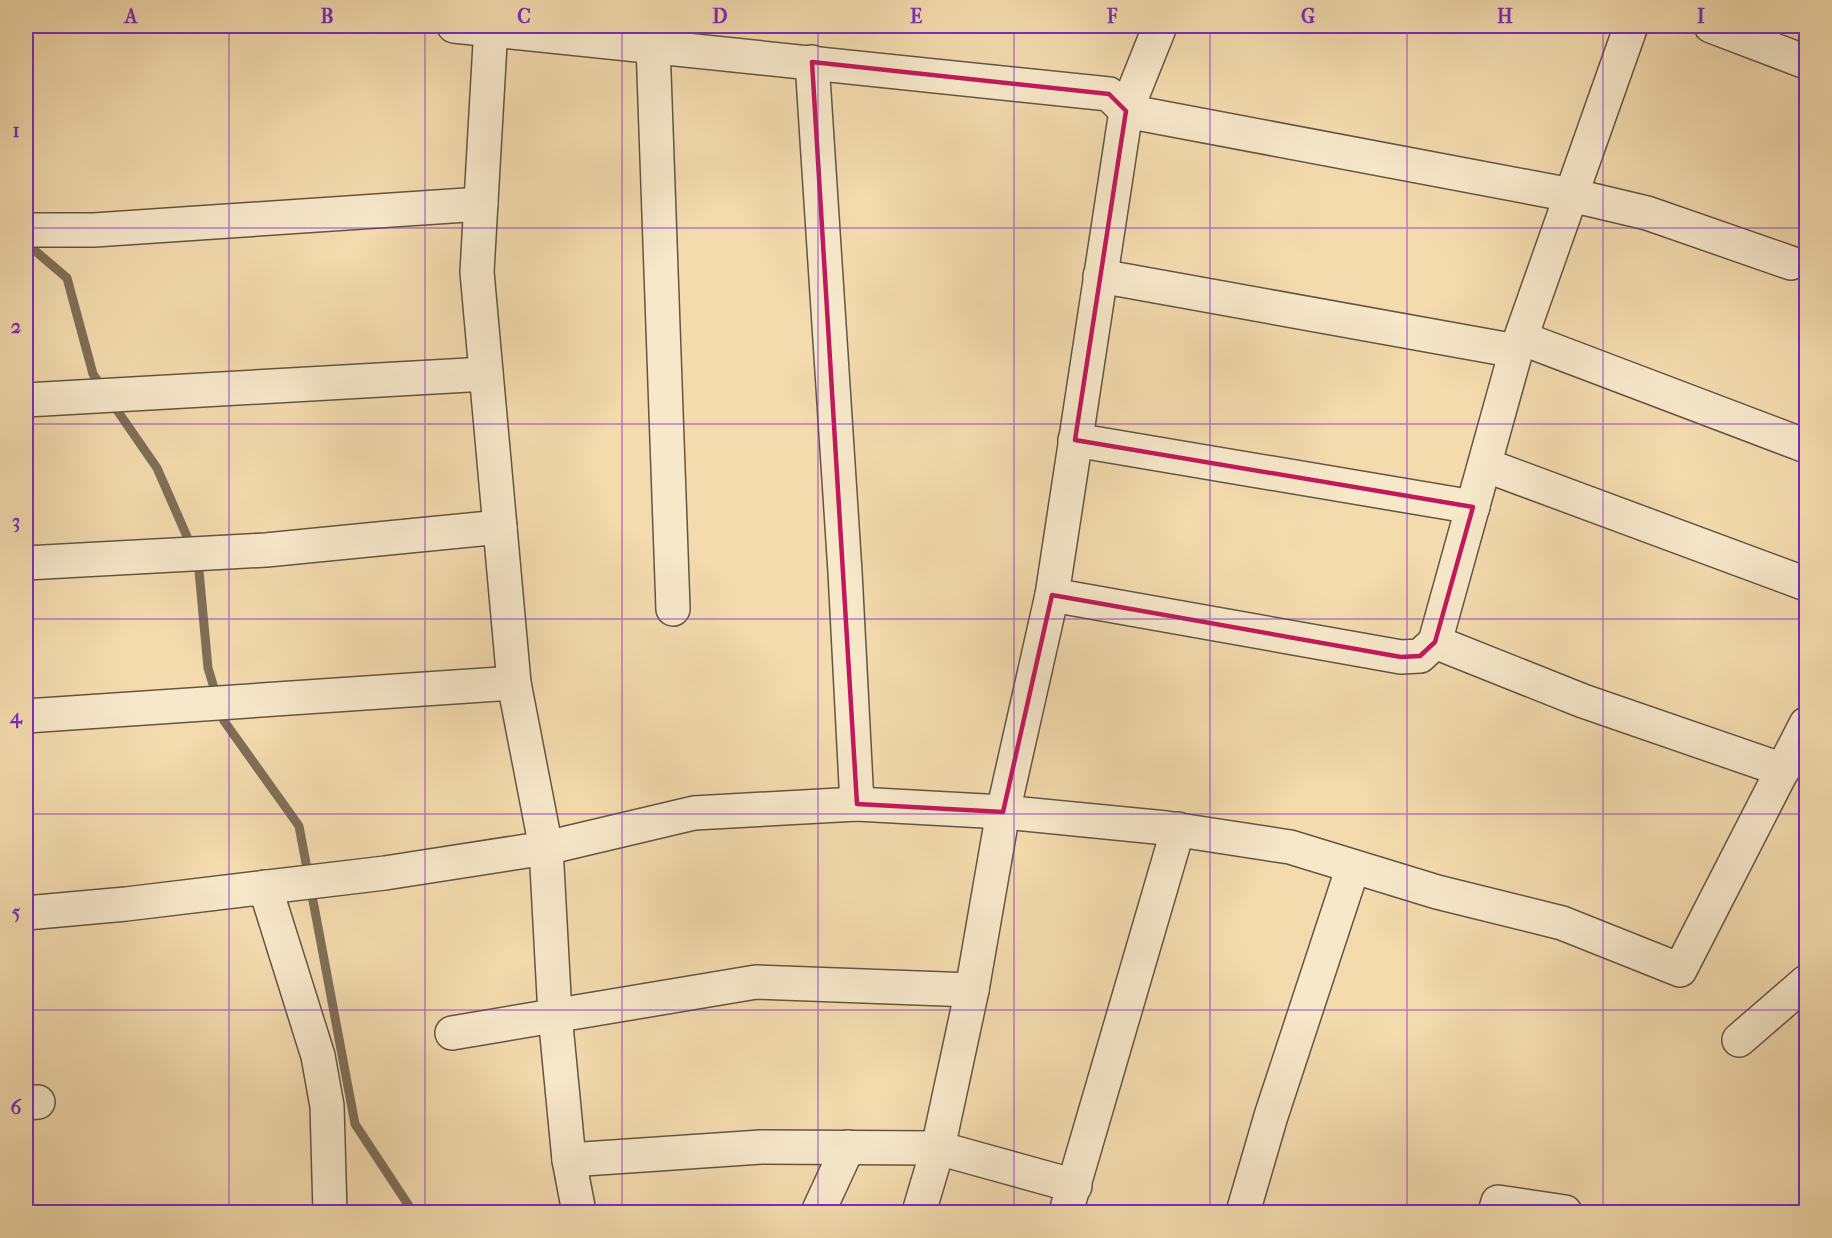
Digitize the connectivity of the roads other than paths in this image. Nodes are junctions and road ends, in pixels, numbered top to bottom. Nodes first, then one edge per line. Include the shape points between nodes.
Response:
1 (454, 26) edge
2 (1160, 26) edge
3 (1631, 26) edge
4 (1711, 26) edge
5 (491, 27) edge
6 (652, 45) junction
7 (812, 62) junction
8 (1806, 62) edge
9 (1126, 111) junction
10 (1571, 195) junction
11 (481, 204) junction
12 (28, 230) edge
13 (1791, 263) dead end
14 (1100, 276) junction
15 (1519, 345) junction
16 (486, 374) junction
17 (26, 400) edge
18 (1075, 440) junction
19 (1806, 446) edge
20 (1485, 465) junction
21 (1473, 507) junction
22 (500, 527) junction
23 (26, 563) edge
24 (1806, 584) edge
25 (1052, 595) junction
26 (674, 609) dead end
27 (1435, 642) junction
28 (514, 682) junction
29 (26, 716) edge
30 (1806, 724) edge
31 (1783, 770) junction
32 (857, 804) junction
33 (1003, 812) junction
34 (1178, 829) junction
35 (546, 848) junction
36 (1353, 867) junction
37 (281, 885) junction
38 (26, 913) edge
39 (1806, 982) edge
40 (972, 990) junction
41 (555, 1015) junction
42 (452, 1033) dead end
43 (1739, 1040) dead end
44 (848, 1148) junction
45 (938, 1148) junction
46 (569, 1160) junction
47 (1071, 1199) edge
48 (330, 1212) edge
49 (579, 1212) edge
50 (818, 1212) edge
51 (919, 1212) edge
52 (1243, 1212) edge
53 (1495, 1212) edge
54 (1565, 1212) edge

1 - 5 street
2 - 9 street
3 - 10 street
4 - 8 street
5 - 6 street
5 - 11 street
6 - 7 street
6 - 26 street
7 - 9 street via 1109,94
7 - 32 street
9 - 10 street
9 - 14 street
10 - 13 street via 1647,213
10 - 15 street
11 - 12 street via 94,230
11 - 16 street via 477,272
14 - 15 street
14 - 18 street
15 - 19 street
15 - 20 street
16 - 17 street
16 - 22 street
18 - 21 street
18 - 25 street
20 - 21 street
20 - 24 street
21 - 27 street
22 - 23 street via 195,554
22 - 28 street
25 - 27 street via 1401,657 1420,656
25 - 33 street
27 - 31 street via 1583,701
28 - 29 street
28 - 35 street
30 - 31 street
31 - 36 street via 1680,970 1562,923
32 - 33 street
32 - 35 street via 694,813
33 - 34 street
33 - 40 street
34 - 36 street via 1290,847
34 - 47 street
35 - 37 street
35 - 41 street
36 - 52 street via 1270,1116
37 - 38 street
37 - 48 street via 327,1106
39 - 43 street
40 - 41 street via 756,982
40 - 45 street
41 - 42 street
41 - 46 street
44 - 45 street
44 - 46 street via 761,1147
44 - 50 street
45 - 47 street
45 - 51 street
46 - 49 street
53 - 54 street via 1498,1202

